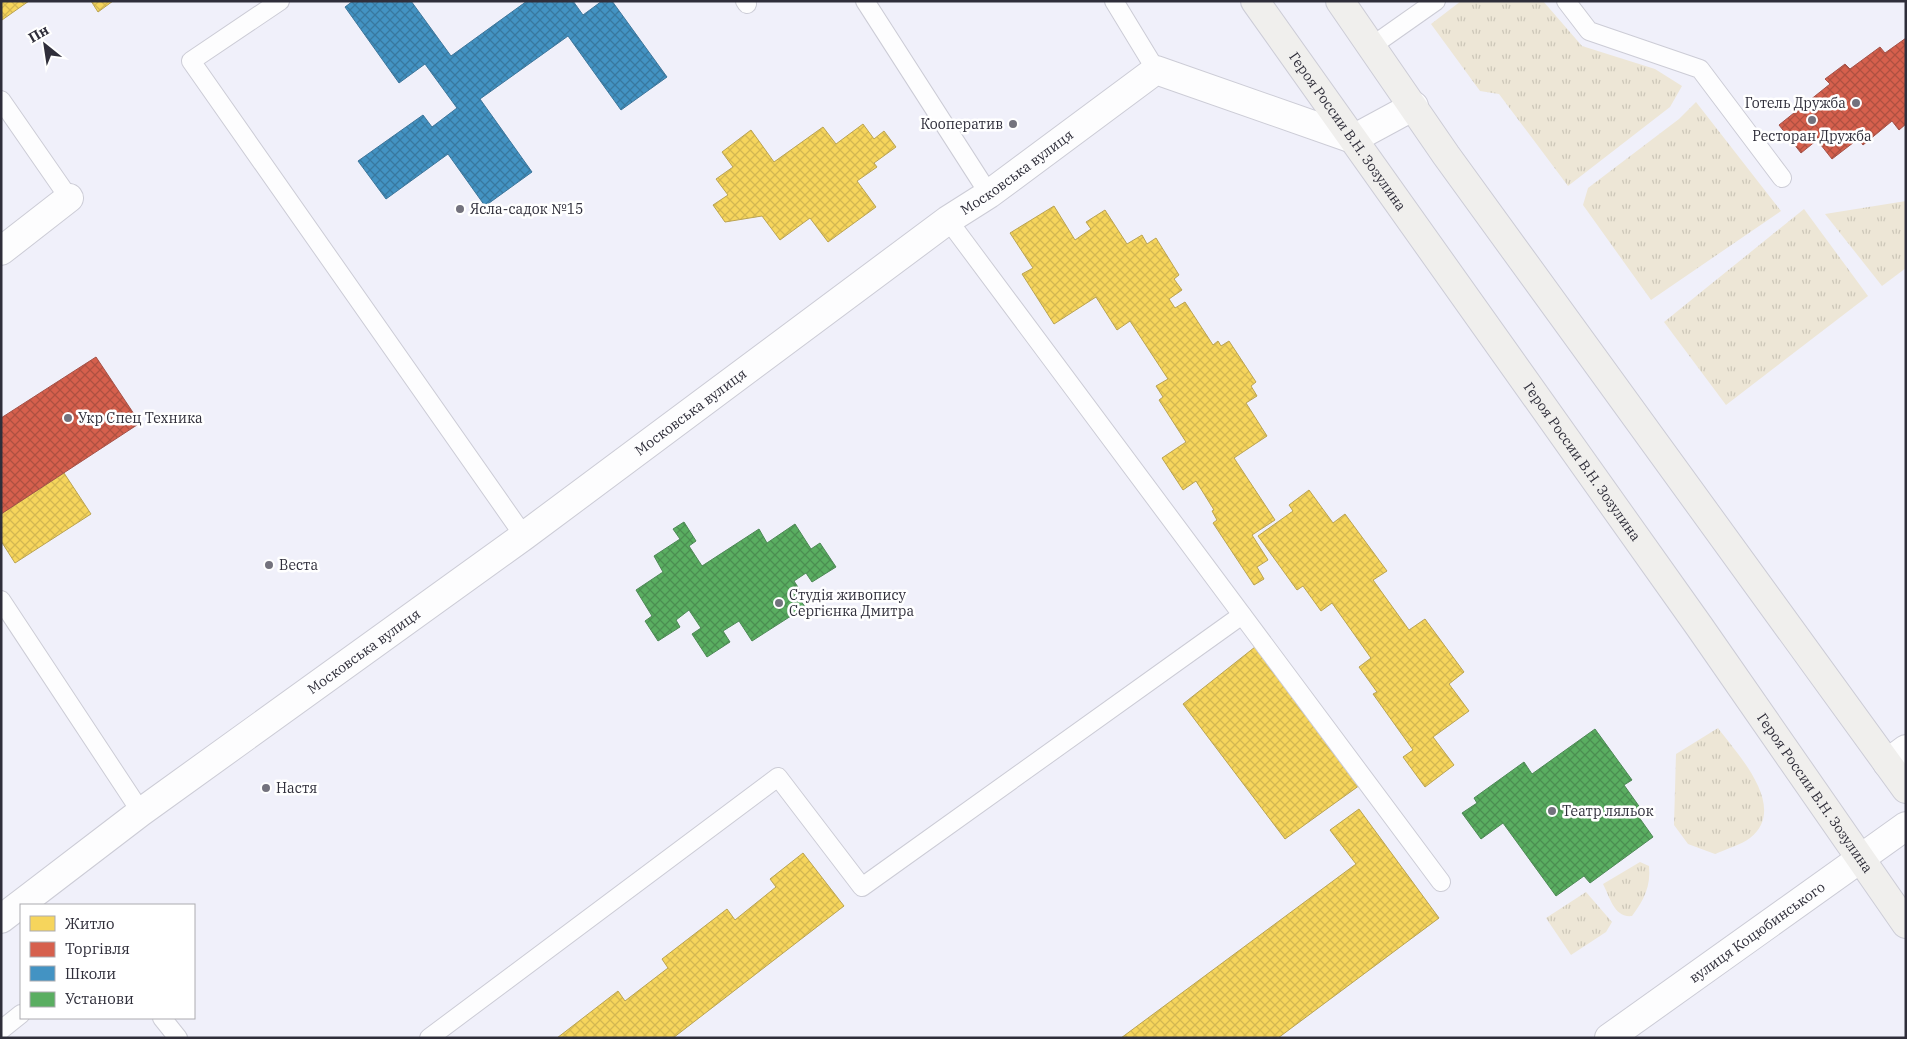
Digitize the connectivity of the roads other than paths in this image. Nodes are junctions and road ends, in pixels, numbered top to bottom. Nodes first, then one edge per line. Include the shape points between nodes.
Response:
1 (280, 1) edge
2 (864, 1) edge
3 (1114, 1) edge
4 (1255, 1) edge
5 (1340, 1) edge
6 (1436, 1) edge
7 (1566, 1) edge
8 (1372, 46) junction
9 (1156, 70) junction
10 (1, 100) edge
11 (1414, 106) junction
12 (1353, 140) junction
13 (1782, 178) dead end
14 (989, 194) junction
15 (69, 198) joint
16 (948, 220) junction
17 (1, 251) edge
18 (524, 536) junction
19 (1, 600) edge
20 (1242, 615) junction
21 (1896, 756) edge
22 (1906, 789) edge
23 (141, 812) junction
24 (1906, 826) edge
25 (1859, 858) junction
26 (1441, 882) dead end
27 (20, 904) edge
28 (21, 904) edge
29 (1, 919) edge
30 (1906, 924) edge
31 (20, 1015) edge
32 (163, 1019) edge
33 (1, 1030) edge
34 (178, 1038) edge
35 (429, 1038) edge
36 (1609, 1038) edge

1 - 18 lane via 191,61
2 - 14 lane
3 - 9 lane
4 - 12 main road, Героя России В.Н. Зозулина
5 - 8 main road
6 - 8 lane
7 - 13 lane via 1589,32 1700,70
8 - 11 main road
9 - 12 street
9 - 14 street, Московська вулиця
10 - 15 lane
11 - 12 street
11 - 21 main road via 1452,163
12 - 25 main road, Героя России В.Н. Зозулина via 1699,626
14 - 16 street, Московська вулиця
15 - 17 street
16 - 18 street, Московська вулиця
16 - 20 lane
18 - 23 street, Московська вулиця
19 - 23 lane
20 - 26 lane
20 - 35 lane via 862,887 778,777
21 - 22 main road
23 - 28 street, Московська вулиця
24 - 25 street, вулиця Коцюбинського
25 - 30 main road, Героя России В.Н. Зозулина
25 - 36 street, вулиця Коцюбинського
27 - 29 street, Московська вулиця
31 - 33 lane
32 - 34 lane

